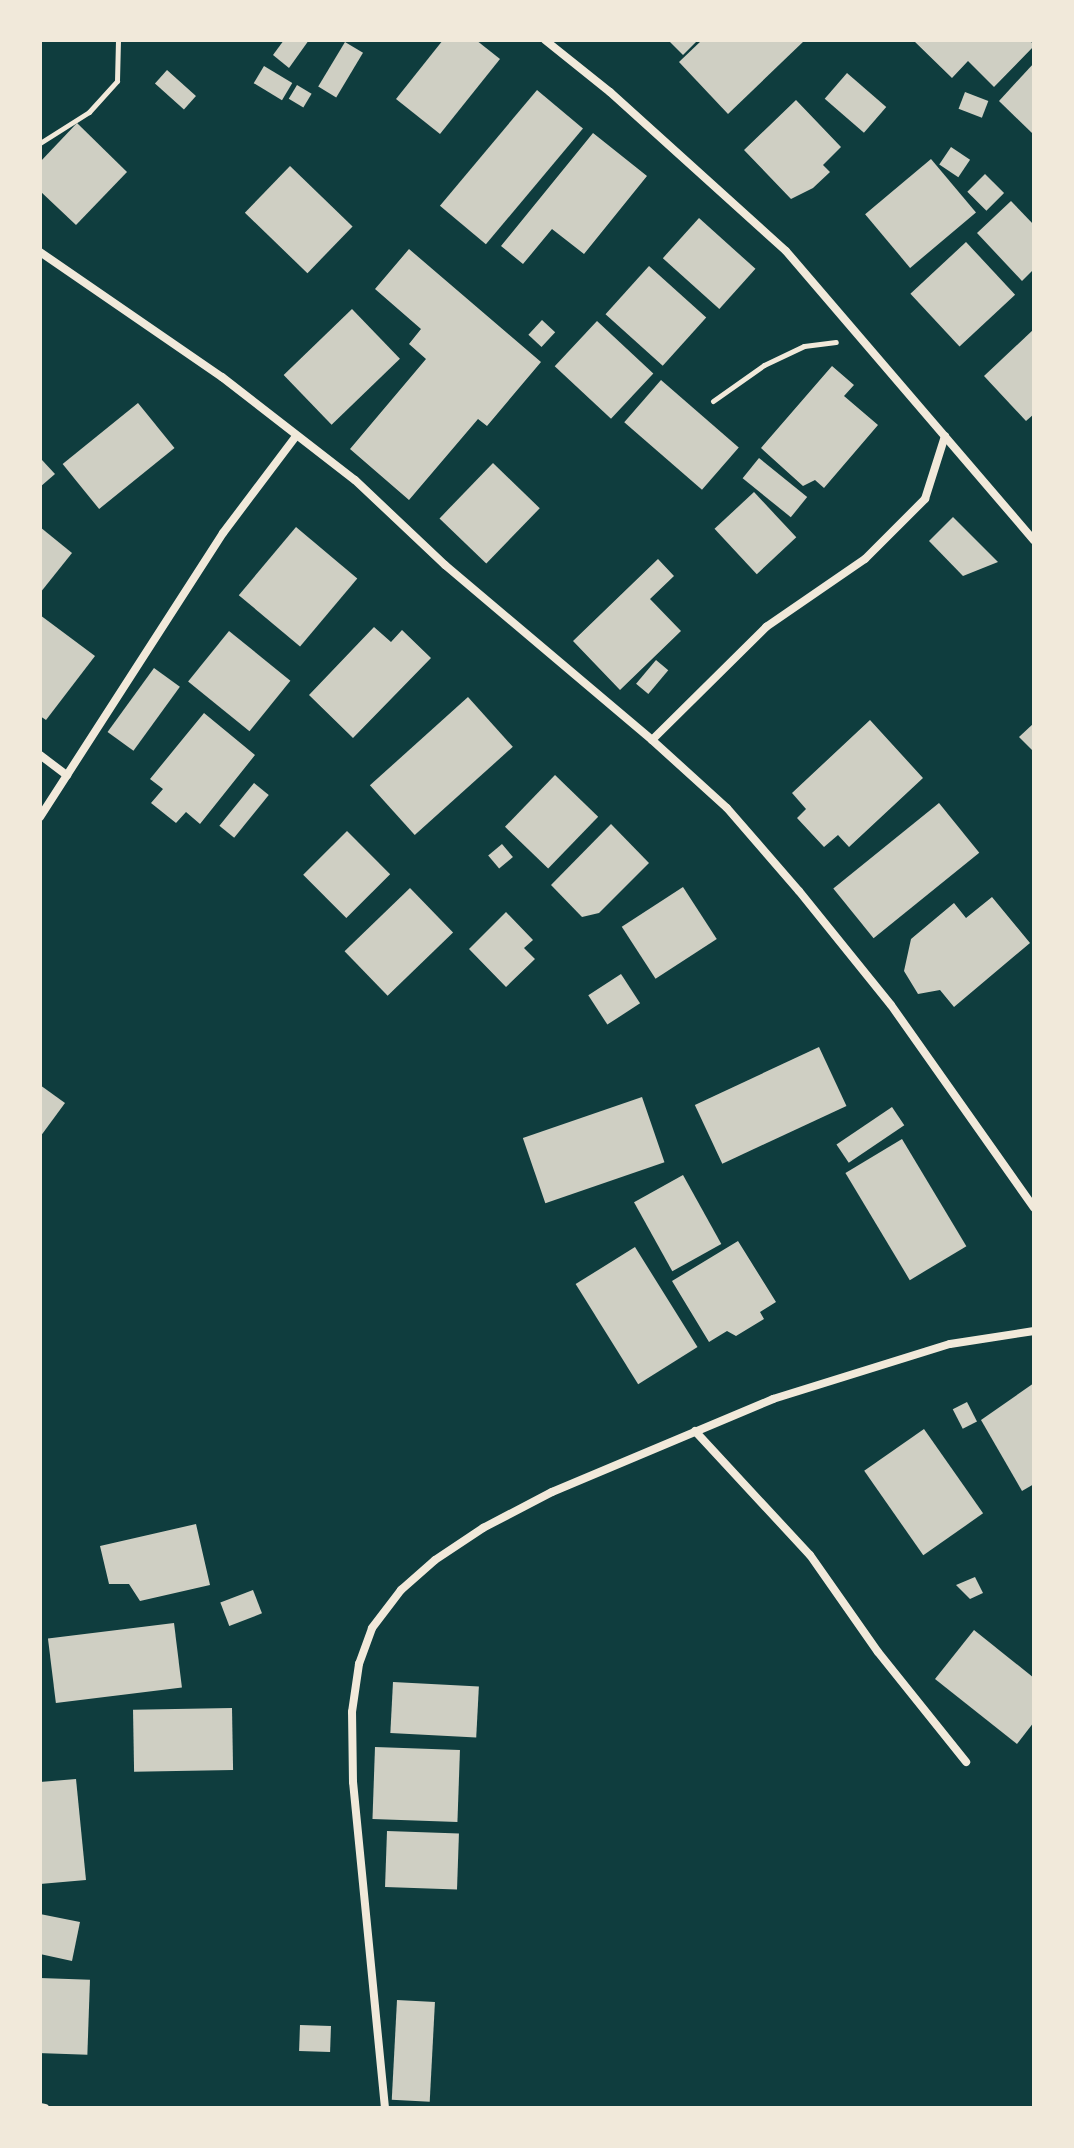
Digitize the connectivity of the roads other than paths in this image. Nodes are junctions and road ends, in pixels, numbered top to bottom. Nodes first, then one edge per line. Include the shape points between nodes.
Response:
1 (545, 40) edge
2 (40, 252) edge
3 (296, 436) junction
4 (945, 436) junction
5 (1034, 540) edge
6 (652, 740) junction
7 (40, 755) edge
8 (67, 775) junction
9 (40, 817) edge
10 (1034, 1208) edge
11 (1034, 1331) edge
12 (695, 1431) junction
13 (966, 1762) dead end
14 (385, 2108) edge

1 - 4 street via 622,102 786,251
2 - 3 street via 222,377
3 - 6 street via 355,480 445,565
3 - 8 street via 223,533
4 - 5 street
4 - 6 street via 925,499 865,559 766,627
6 - 10 street via 727,808 799,891 891,1005
7 - 8 street
8 - 9 street
11 - 12 street via 950,1344 773,1399
12 - 13 street via 810,1555 878,1652
12 - 14 street via 552,1492 483,1528 401,1590 372,1628 359,1664 352,1712 353,1782

